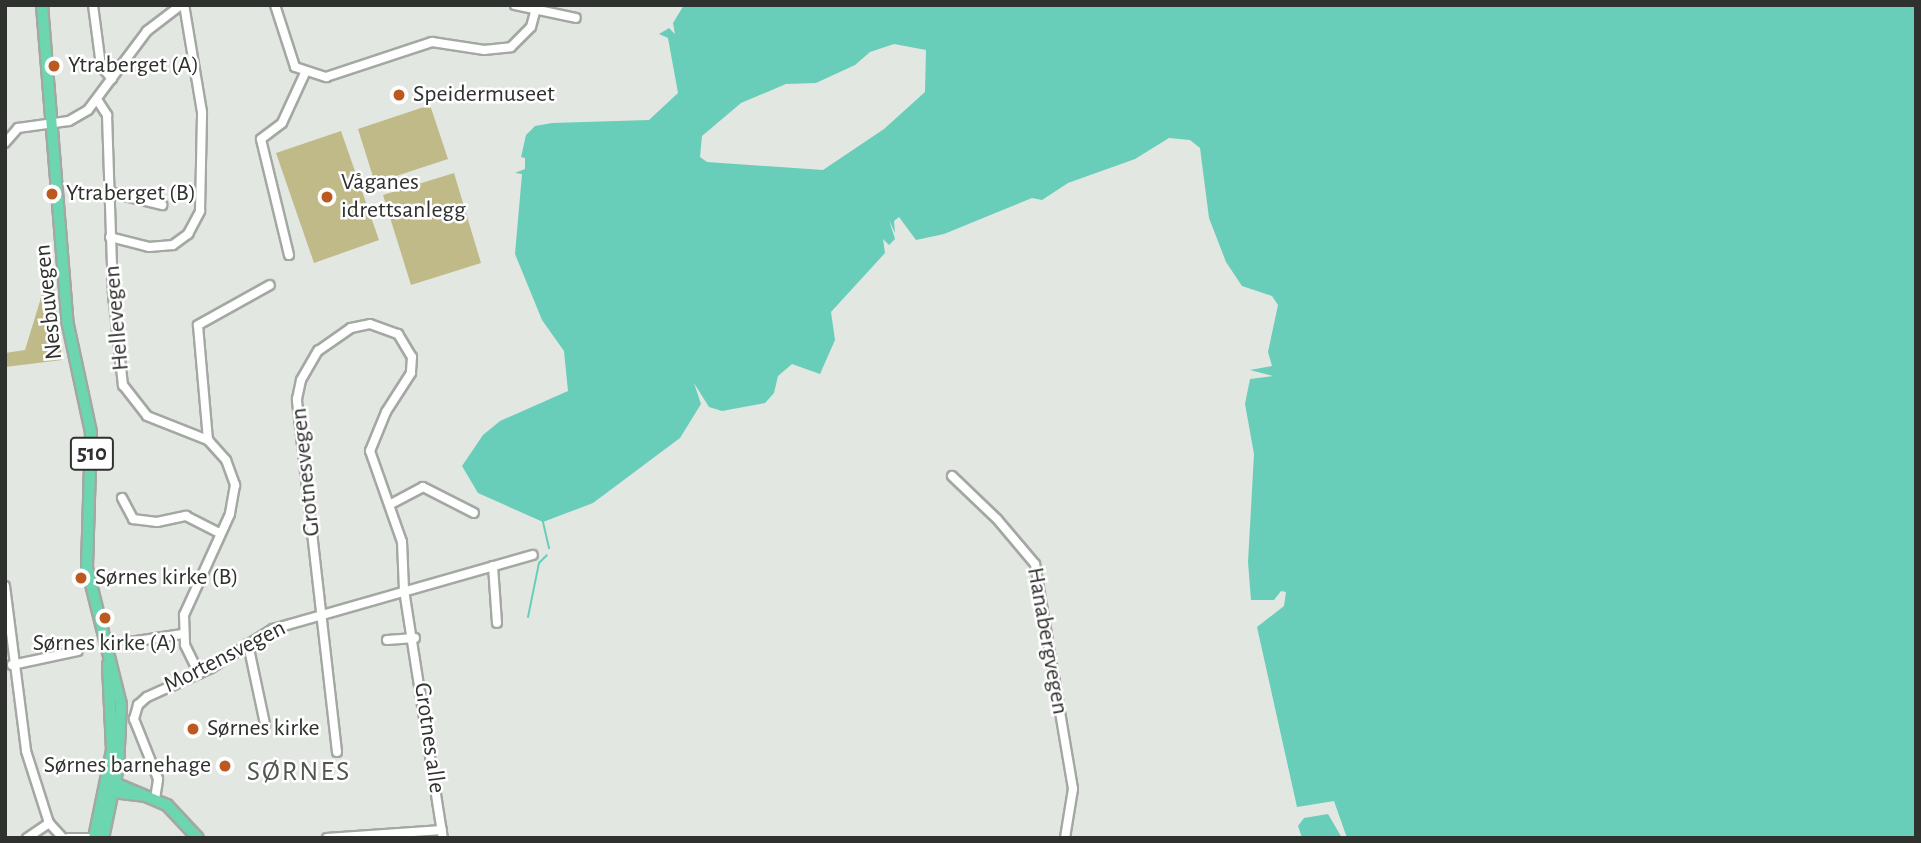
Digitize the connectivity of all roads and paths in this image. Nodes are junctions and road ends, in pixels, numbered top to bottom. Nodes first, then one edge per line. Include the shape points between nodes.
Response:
1 (41, 5) edge
2 (93, 5) edge
3 (183, 5) edge
4 (275, 5) edge
5 (515, 5) edge
6 (536, 12) junction
7 (576, 19) dead end
8 (305, 73) junction
9 (112, 79) junction
10 (98, 101) junction
11 (53, 124) junction
12 (5, 143) edge
13 (110, 192) junction
14 (162, 205) dead end
15 (110, 237) junction
16 (289, 255) dead end
17 (270, 285) dead end
18 (208, 440) junction
19 (952, 476) dead end
20 (122, 498) dead end
21 (391, 504) junction
22 (474, 513) dead end
23 (220, 533) junction
24 (533, 555) dead end
25 (493, 566) junction
26 (5, 586) edge
27 (404, 590) junction
28 (321, 614) junction
29 (497, 623) dead end
30 (182, 634) junction
31 (415, 638) junction
32 (387, 640) dead end
33 (130, 642) dead end
34 (248, 644) junction
35 (78, 651) dead end
36 (12, 665) junction
37 (199, 674) junction
38 (265, 724) dead end
39 (337, 752) dead end
40 (112, 785) junction
41 (151, 797) junction
42 (49, 823) junction
43 (442, 834) edge
44 (97, 837) edge
45 (342, 837) edge
46 (27, 838) edge
47 (66, 838) edge
48 (198, 838) edge
49 (327, 838) edge
50 (1065, 838) edge

1 - 11 main road, Nesbuvegen / 510
2 - 9 street via 101,66
3 - 9 street via 148,31
3 - 15 street via 202,111 200,211 188,234 173,245 149,247
4 - 8 street via 289,58
5 - 6 street
6 - 7 street
6 - 8 street via 531,27 511,47 484,50 432,42 354,71 326,77
8 - 16 street via 282,123 261,139
9 - 10 street
10 - 11 street via 80,116
10 - 13 street, Hellevegen via 107,115
11 - 12 street via 18,128
11 - 40 main road, Nesbuvegen / 510 via 68,325 91,432 87,568 103,633 113,707
13 - 14 street
13 - 15 street, Hellevegen
15 - 18 street, Hellevegen via 117,357 127,395 156,421
17 - 18 street via 198,325
18 - 23 street via 226,460 235,485 230,514
19 - 50 street, Hanabergvegen via 1035,564 1073,789
20 - 23 street via 133,519 157,522 186,516
21 - 22 street via 423,487
21 - 27 street, Grotnesvegen via 402,542
21 - 28 street, Grotnesvegen via 370,451 386,412 411,373 412,357 398,334 370,324 351,328 323,346 301,380 298,398
23 - 30 street via 187,603
24 - 25 street, Mortensvegen
25 - 27 street, Mortensvegen
25 - 29 street
26 - 36 street
27 - 28 street, Mortensvegen
27 - 31 street, Grotnes alle
28 - 34 street, Mortensvegen via 273,629
28 - 39 street, Grotnesvegen
30 - 33 street
30 - 37 street
31 - 32 street
31 - 43 street, Grotnes alle
34 - 37 street, Mortensvegen
34 - 38 street
35 - 36 street
36 - 42 street via 26,751
37 - 41 street, Mortensvegen via 147,697 135,711 134,724 158,779
40 - 41 main road
40 - 44 main road, Nesbuvegen / 510
41 - 48 main road via 173,810
42 - 46 street
42 - 47 street
43 - 45 street
44 - 47 street
45 - 49 street

